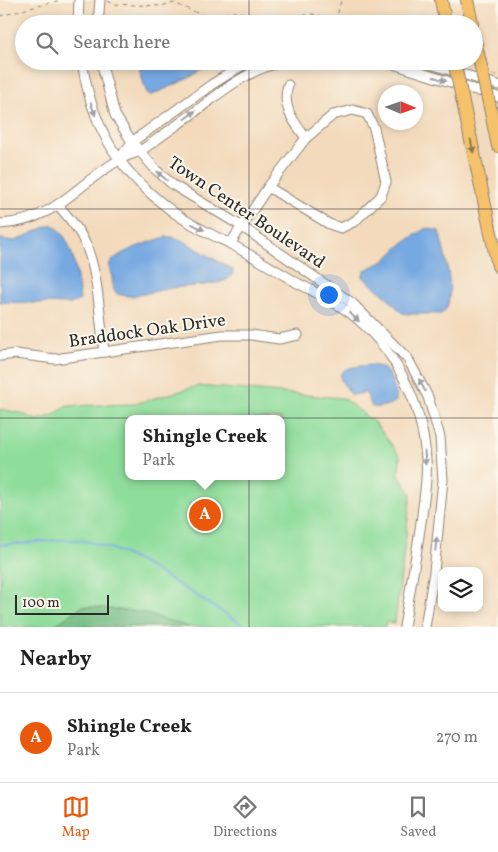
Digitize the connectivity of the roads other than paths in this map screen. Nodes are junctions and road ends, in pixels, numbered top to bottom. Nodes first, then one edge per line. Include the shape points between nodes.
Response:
1 (79, 0) edge
2 (100, 0) edge
3 (441, 0) edge
4 (467, 0) edge
5 (78, 15) edge
6 (99, 15) edge
7 (444, 15) edge
8 (470, 15) edge
9 (84, 70) edge
10 (103, 70) edge
11 (235, 70) edge
12 (256, 70) edge
13 (410, 70) edge
14 (449, 70) edge
15 (456, 70) edge
16 (483, 70) edge
17 (288, 86) dead end
18 (498, 86) edge
19 (493, 100) edge
20 (306, 138) junction
21 (132, 142) junction
22 (498, 146) edge
23 (140, 151) junction
24 (119, 159) junction
25 (268, 187) junction
26 (58, 205) junction
27 (0, 224) edge
28 (241, 226) junction
29 (230, 244) junction
30 (498, 266) edge
31 (298, 335) dead end
32 (104, 352) junction
33 (0, 356) edge
34 (404, 627) edge
35 (425, 627) edge

1 - 5 street
2 - 6 street
3 - 7 highway
4 - 8 highway
9 -> 24 street, Town Center Boulevard via 91,106
10 - 21 street, Town Center Boulevard via 115,115
11 - 21 street
23 -> 12 street via 234,82
13 -> 19 street
14 - 18 street
15 -> 30 highway, bridge
16 - 19 highway, bridge
17 - 20 street via 285,100 290,115
19 - 22 highway
20 - 25 street
20 - 25 street via 333,115 353,110 367,114 374,128 386,182 381,196 341,228
21 - 23 street, Town Center Boulevard
21 - 24 street
23 - 24 street
28 -> 23 street, Town Center Boulevard via 173,185
24 - 26 street
24 -> 29 street, Town Center Boulevard via 134,178 157,198 190,223
25 - 28 street
26 - 27 street via 29,220
26 - 32 street via 75,226 89,252
28 - 29 street
35 -> 28 street, Town Center Boulevard via 443,480 440,437 428,398 408,359 352,303
29 -> 34 street, Town Center Boulevard via 349,312 395,361 411,393 420,419 426,460 419,537
31 - 32 street, Braddock Oak Drive via 279,340 252,334 222,335
32 - 33 street, Braddock Oak Drive via 55,359 16,354

